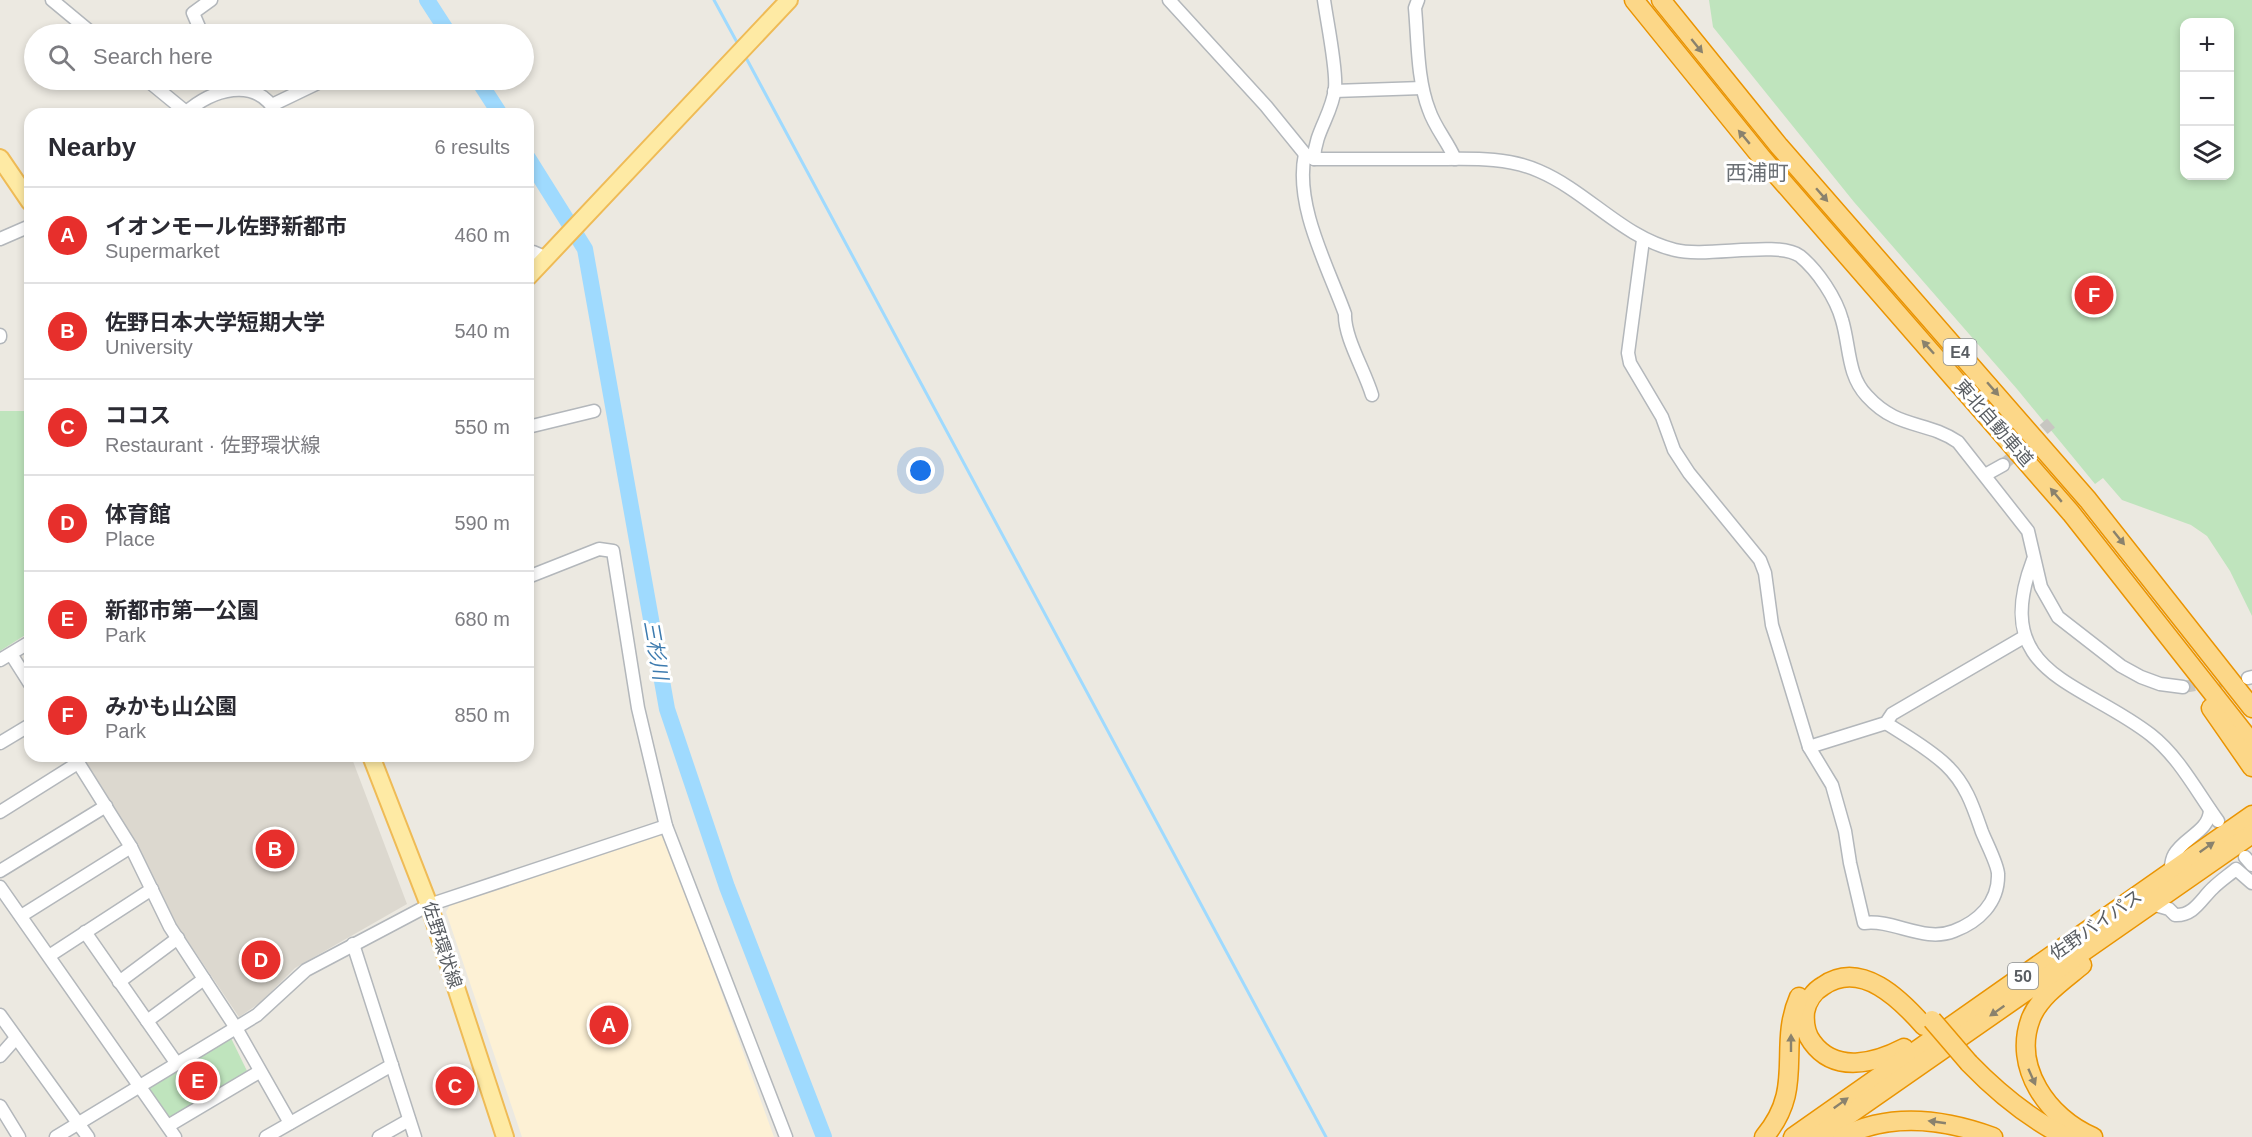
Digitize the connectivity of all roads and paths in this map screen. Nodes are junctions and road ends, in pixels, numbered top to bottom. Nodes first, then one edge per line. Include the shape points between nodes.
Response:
1 (52, 0) edge
2 (211, 0) edge
3 (789, 0) edge
4 (1169, 0) edge
5 (1324, 0) edge
6 (1418, 0) edge
7 (1634, 0) edge
8 (1661, 0) edge
9 (81, 24) edge
10 (198, 24) edge
11 (1422, 88) junction
12 (159, 90) edge
13 (215, 90) edge
14 (248, 90) edge
15 (307, 90) edge
16 (1334, 91) junction
17 (179, 108) edge
18 (192, 108) edge
19 (274, 108) edge
20 (277, 108) edge
21 (1310, 157) junction
22 (0, 158) edge
23 (1455, 159) junction
24 (24, 193) edge
25 (24, 228) edge
26 (0, 238) edge
27 (1643, 240) junction
28 (534, 253) edge
29 (547, 258) junction
30 (534, 271) edge
31 (1372, 395) dead end
32 (594, 411) dead end
33 (534, 426) edge
34 (2004, 465) tunnel mouth
35 (1986, 475) junction
36 (2093, 540) junction
37 (2033, 560) junction
38 (534, 574) edge
39 (2024, 637) junction
40 (24, 646) edge
41 (11, 654) junction
42 (0, 660) edge
43 (24, 675) edge
44 (2183, 687) tunnel mouth
45 (2252, 708) edge
46 (1886, 723) junction
47 (24, 729) edge
48 (0, 743) edge
49 (2252, 743) edge
50 (1809, 747) junction
51 (73, 762) edge
52 (77, 762) edge
53 (373, 762) edge
54 (2252, 767) edge
55 (106, 806) junction
56 (2210, 810) junction
57 (0, 812) edge
58 (2252, 815) edge
59 (2218, 821) dead end
60 (666, 826) junction
61 (2252, 834) edge
62 (131, 847) junction
63 (0, 871) edge
64 (2170, 874) junction
65 (2252, 884) edge
66 (0, 887) edge
67 (152, 889) junction
68 (2152, 904) junction
69 (429, 905) junction
70 (21, 916) junction
71 (2133, 917) junction
72 (85, 932) junction
73 (2081, 935) junction
74 (178, 939) junction
75 (352, 944) junction
76 (49, 956) junction
77 (204, 979) junction
78 (119, 982) junction
79 (0, 1014) edge
80 (147, 1021) junction
81 (1928, 1023) junction
82 (236, 1028) junction
83 (16, 1038) junction
84 (0, 1056) edge
85 (177, 1064) junction
86 (392, 1065) junction
87 (1964, 1065) junction
88 (259, 1072) junction
89 (139, 1086) junction
90 (0, 1106) edge
91 (409, 1120) junction
92 (78, 1123) junction
93 (290, 1123) junction
94 (168, 1126) junction
95 (19, 1137) edge
96 (57, 1137) edge
97 (88, 1137) edge
98 (175, 1137) edge
99 (266, 1137) edge
100 (379, 1137) edge
101 (415, 1137) edge
102 (505, 1137) edge
103 (786, 1137) edge
104 (1764, 1137) edge
105 (1793, 1137) edge
106 (1817, 1137) edge
107 (1842, 1137) edge
108 (1993, 1137) edge
109 (2044, 1137) edge
110 (2066, 1137) edge
111 (2093, 1137) edge

1 - 9 street
2 - 10 street via 193,13
3 - 29 main road
4 - 21 street
5 - 16 street
6 - 11 street via 1415,8
36 -> 7 highway, 東北自動車道 / E4 via 1762,158
8 -> 45 highway, 東北自動車道 / E4 via 1779,146 2088,500
11 - 16 street
11 - 23 street via 1434,122
12 - 17 street
13 - 18 street
14 - 19 street
15 - 20 street
16 - 21 street
21 - 23 street
21 - 31 street via 1302,169 1304,201 1345,314 1345,328
22 - 24 main road
23 - 27 street via 1500,161 1540,171
25 - 26 street
27 - 35 street via 1677,251 1790,251 1799,255 1814,269 1833,300 1842,320 1850,365 1866,396 1899,421 1943,432 1958,442
27 - 50 street via 1628,353 1630,363 1689,473 1760,560 1772,625
28 - 29 street
29 - 30 main road
32 - 33 street
34 - 35 street
35 - 37 street via 2028,531
36 - 49 highway, 東北自動車道 / E4
36 - 54 highway via 2145,621
37 - 39 street via 2022,602
37 - 44 street via 2047,602 2069,626 2141,677
38 - 60 street via 599,549 613,551 638,708
39 - 46 street via 1892,714
39 - 56 street via 2032,653 2066,684 2151,735 2170,753
40 - 41 street
41 - 42 street
41 - 43 street
46 - 50 street
46 - 50 street via 1933,754 1965,787 1998,873 1994,896 1984,915 1952,932 1930,935 1876,921 1864,923 1832,785
47 - 48 street
51 - 57 street
52 - 55 street
53 - 69 main road, 佐野環状線
55 - 62 street
55 - 63 street
56 - 59 street
56 - 64 street via 2210,818 2201,830 2173,856
64 -> 58 highway, 佐野バイパス / 50
60 - 69 street
60 - 103 street
61 - 68 highway, 佐野バイパス / 50
62 - 67 street
62 - 70 street
64 - 73 highway, 佐野バイパス / 50
65 - 68 street via 2236,869 2183,916
66 - 70 street
67 - 72 street
67 - 74 street
68 - 71 highway, 佐野バイパス / 50
69 - 75 street
69 - 102 main road, 佐野環状線
70 - 76 street
71 -> 106 highway, 佐野バイパス / 50
71 -> 111 highway via 2043,1000 2031,1017 2025,1042 2030,1073 2041,1093 2067,1121
72 - 76 street
72 - 78 street
73 - 81 highway via 2039,956 1913,1043 1880,1059 1846,1063 1825,1055 1810,1040 1805,1009 1824,984 1854,978 1886,990
105 -> 73 highway, 佐野バイパス / 50
74 - 77 street
74 - 78 street
75 - 82 street via 306,970 257,1015
75 - 86 street
76 - 89 street
77 - 80 street
77 - 82 street
78 - 80 street
79 - 83 street
80 - 85 street
81 - 87 highway, bridge
104 -> 81 highway via 1781,1113 1788,1094 1791,1026 1796,1004 1803,989 1819,975 1842,967 1868,970 1904,991
82 - 85 street
82 - 88 street
83 - 84 street
83 - 92 street
85 - 89 street
86 - 91 street
86 - 93 street
87 - 109 highway via 2003,1110
87 - 110 highway via 2030,1118
88 - 93 street
88 - 94 street
89 - 92 street
89 - 94 street
90 - 95 street
91 - 100 street
91 - 101 street
92 - 96 street
92 - 97 street
93 - 99 street
94 - 98 street
108 -> 107 highway via 1920,1120 1886,1123

